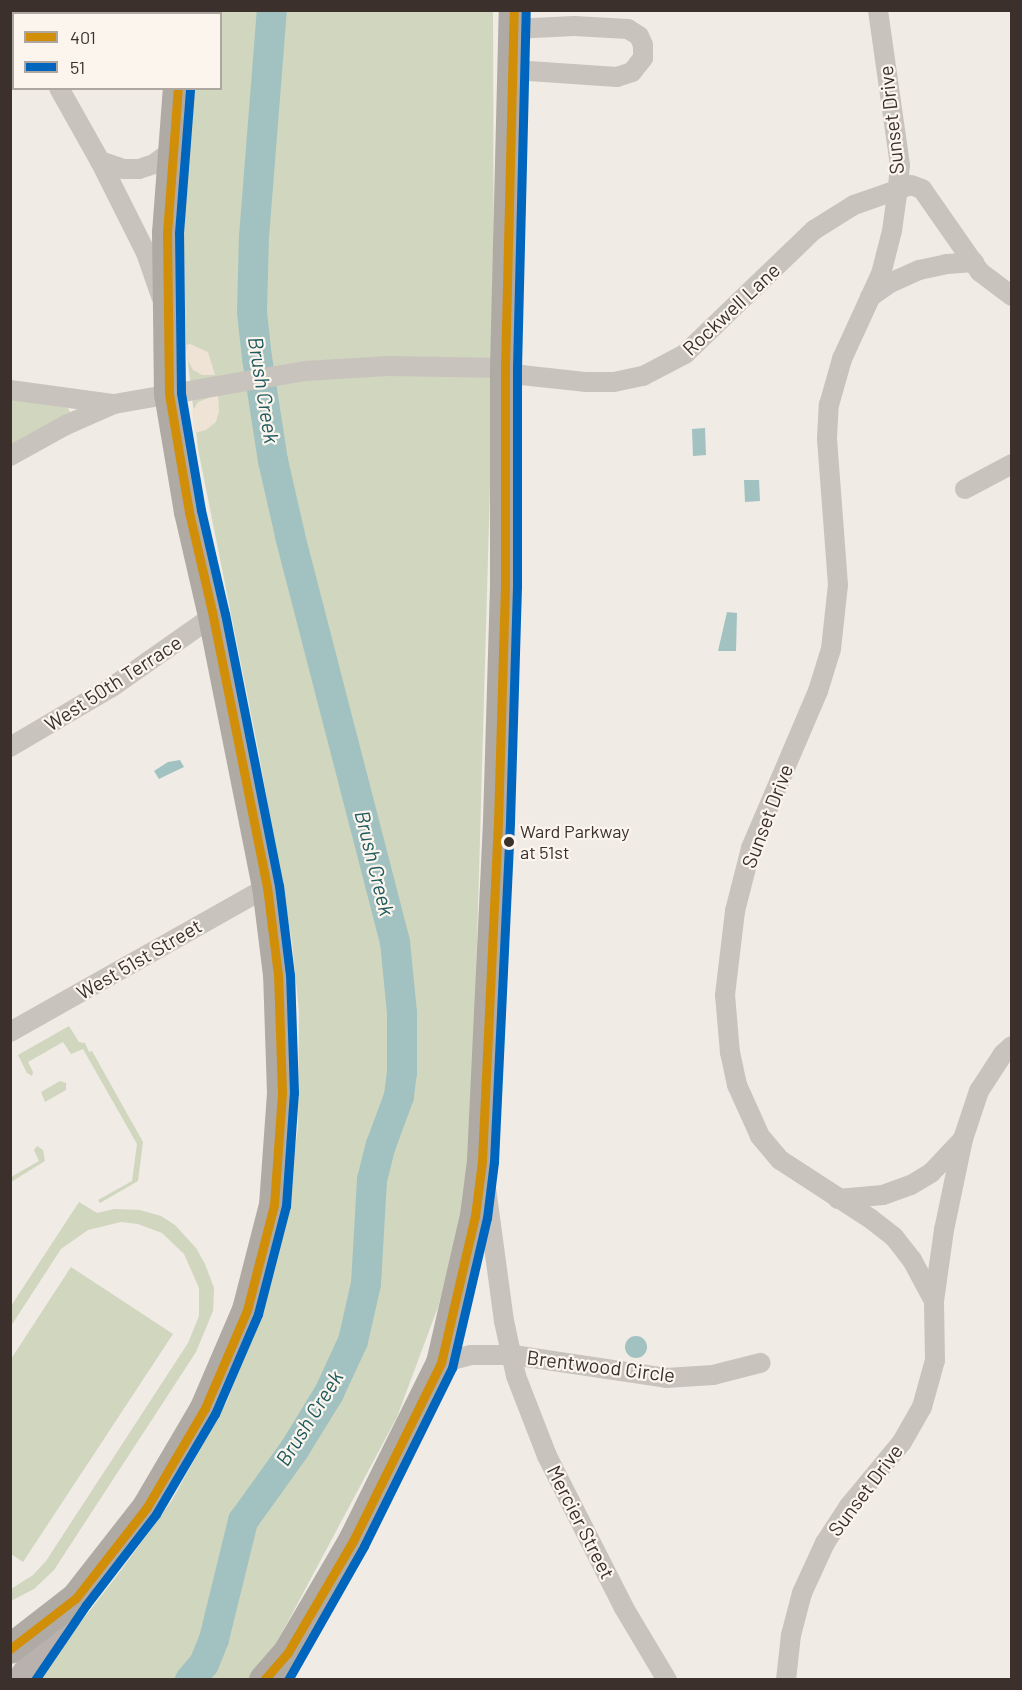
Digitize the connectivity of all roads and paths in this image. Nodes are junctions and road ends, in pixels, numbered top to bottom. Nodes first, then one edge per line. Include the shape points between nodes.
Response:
1 (878, 10) edge
2 (513, 20) edge
3 (514, 70) junction
4 (60, 90) edge
5 (178, 90) edge
6 (171, 151) junction
7 (100, 161) junction
8 (898, 187) junction
9 (974, 262) junction
10 (1011, 296) edge
11 (870, 297) junction
12 (168, 308) junction
13 (506, 368) junction
14 (10, 390) edge
15 (170, 394) junction
16 (114, 404) junction
17 (10, 456) edge
18 (1011, 464) edge
19 (965, 489) dead end
20 (213, 616) junction
21 (10, 747) edge
22 (267, 887) junction
23 (10, 1032) edge
24 (1011, 1046) edge
25 (963, 1139) junction
26 (482, 1161) junction
27 (838, 1199) junction
28 (934, 1301) junction
29 (513, 1355) junction
30 (441, 1363) junction
31 (760, 1364) dead end
32 (76, 1598) junction
33 (10, 1649) edge
34 (280, 1667) edge
35 (20, 1680) edge
36 (264, 1680) edge
37 (667, 1680) edge
38 (786, 1680) edge

1 - 8 street, Sunset Drive via 900,165
2 - 3 highway
2 - 3 street via 628,29 639,36 643,45 643,58 632,72 617,77
3 - 13 highway
4 - 7 street
5 - 6 highway
6 - 7 street via 139,170
6 - 12 highway
7 - 12 street via 146,253
8 - 9 street via 911,185 922,189
8 - 11 street, Sunset Drive via 892,231 881,274
8 - 13 street, Rockwell Lane via 854,205 814,230 685,354 665,366 614,382 521,375
9 - 10 street via 980,272
9 - 11 street via 918,270
11 - 27 street, Sunset Drive via 842,359 829,405 827,438 838,585 831,649 818,690 751,848 735,911 725,995 737,1085 760,1136 780,1160
12 - 15 highway
13 - 15 street, Rockwell Lane via 388,366 305,371
13 - 26 highway via 498,834
14 - 16 street
15 - 16 street, Rockwell Lane
15 - 20 highway via 189,512
16 - 17 street
18 - 19 street
20 - 21 street, West 50th Terrace via 112,687
20 - 22 highway
22 - 23 street, West 51st Street
22 - 32 highway via 278,975 282,1093 274,1204 249,1299 205,1408 147,1507
24 - 25 street, Sunset Drive via 979,1091
25 - 27 street via 931,1173 911,1185 883,1195
25 - 28 street, Sunset Drive
26 - 29 street, Mercier Street via 504,1321
26 - 30 highway via 475,1216
27 - 28 street, Sunset Drive via 894,1237 912,1260
28 - 38 street, Sunset Drive via 935,1360 922,1407 902,1442 849,1506 825,1543 802,1593 791,1635
29 - 30 street via 470,1355
29 - 31 street, Brentwood Circle via 666,1378 713,1375
29 - 37 street, Mercier Street via 516,1376 547,1455 624,1608
30 - 34 highway via 353,1541
32 - 33 highway
32 - 35 main road
34 - 36 highway

